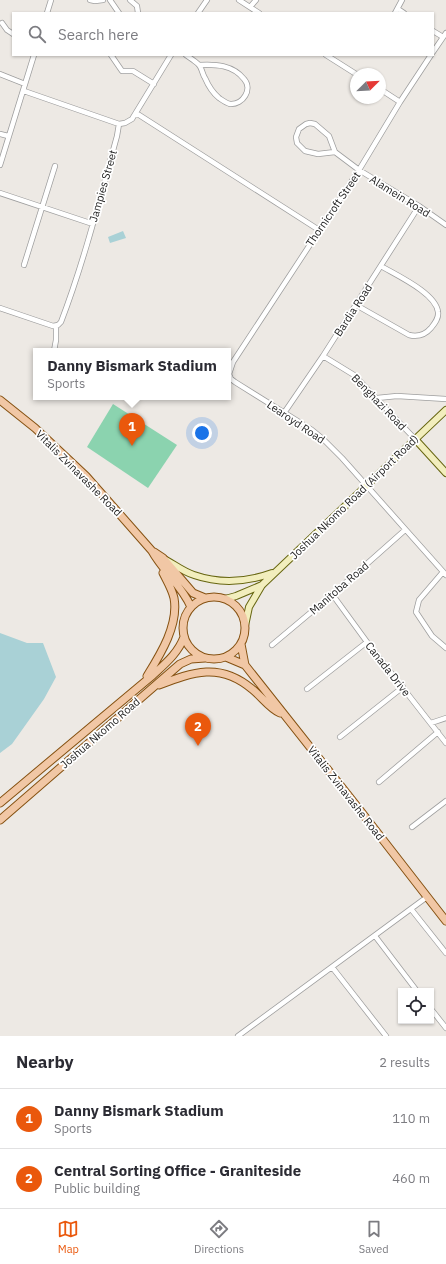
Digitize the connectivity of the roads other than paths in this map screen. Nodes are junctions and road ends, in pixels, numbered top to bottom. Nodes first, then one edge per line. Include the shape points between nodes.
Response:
1 (51, 0) edge
2 (90, 0) edge
3 (103, 0) edge
4 (110, 0) edge
5 (130, 0) edge
6 (207, 0) edge
7 (239, 0) edge
8 (256, 0) edge
9 (402, 0) edge
10 (250, 7) junction
11 (396, 11) edge
12 (47, 12) edge
13 (118, 12) edge
14 (138, 12) edge
15 (199, 12) edge
16 (258, 12) edge
17 (2, 23) dead end
18 (434, 31) edge
19 (12, 33) edge
20 (444, 35) edge
21 (434, 50) edge
22 (34, 56) edge
23 (113, 56) edge
24 (170, 56) edge
25 (187, 56) edge
26 (328, 56) edge
27 (430, 56) edge
28 (199, 65) junction
29 (350, 70) edge
30 (0, 74) edge
31 (25, 84) junction
32 (154, 84) junction
33 (24, 91) junction
34 (386, 93) edge
35 (400, 102) junction
36 (136, 114) junction
37 (119, 124) junction
38 (0, 134) edge
39 (8, 136) junction
40 (335, 152) junction
41 (0, 165) edge
42 (55, 166) dead end
43 (359, 170) junction
44 (0, 193) edge
45 (419, 206) junction
46 (42, 208) junction
47 (92, 224) junction
48 (446, 225) edge
49 (319, 230) junction
50 (24, 265) dead end
51 (381, 266) junction
52 (356, 305) junction
53 (0, 308) edge
54 (55, 326) junction
55 (55, 348) edge
56 (323, 356) junction
57 (233, 362) joint
58 (231, 368) edge
59 (231, 377) edge
60 (377, 398) junction
61 (446, 399) edge
62 (0, 400) edge
63 (446, 410) edge
64 (284, 413) junction
65 (415, 439) junction
66 (446, 473) edge
67 (365, 485) junction
68 (405, 530) junction
69 (161, 560) junction
70 (274, 572) junction
71 (445, 574) edge
72 (262, 585) junction
73 (332, 594) junction
74 (205, 598) junction
75 (225, 599) junction
76 (191, 607) junction
77 (245, 626) junction
78 (184, 637) junction
79 (367, 642) junction
80 (240, 644) junction
81 (272, 645) dead end
82 (446, 648) edge
83 (226, 657) junction
84 (205, 658) junction
85 (245, 666) junction
86 (143, 683) junction
87 (153, 687) junction
88 (403, 687) junction
89 (307, 689) dead end
90 (284, 715) junction
91 (446, 718) edge
92 (431, 723) junction
93 (438, 732) junction
94 (340, 737) dead end
95 (446, 743) edge
96 (379, 782) dead end
97 (446, 800) edge
98 (0, 803) edge
99 (0, 820) edge
100 (412, 826) dead end
101 (427, 897) junction
102 (411, 909) junction
103 (446, 921) edge
104 (375, 936) junction
105 (446, 953) edge
106 (332, 967) junction
107 (415, 988) edge
108 (434, 1013) edge
109 (446, 1028) edge
110 (238, 1036) edge
111 (386, 1036) edge

1 - 12 street
2 - 3 street
4 - 13 street
5 - 14 street via 137,6
6 - 15 street
7 - 10 street
8 - 10 street
9 - 11 street
10 - 16 street
17 - 19 street
18 - 20 street
20 - 21 street
22 - 31 street
23 - 32 street via 122,71 134,72
24 - 32 street
25 - 28 street
26 - 29 street
27 - 35 street, Thornicroft Street
28 - 28 street via 228,67 242,76 248,85 248,92 238,102 227,103 216,94
30 - 31 street
31 - 33 street
32 - 36 street
33 - 37 street
33 - 39 street
34 - 35 street
35 - 43 street, Thornicroft Street
36 - 37 street via 126,123
36 - 49 street
37 - 47 street, Jampies Street
38 - 39 street
39 - 41 street
40 - 40 street, Alamein Road via 318,154 305,151 297,143 299,129 306,124 315,124 329,136
40 - 43 street, Alamein Road
42 - 46 street
43 - 45 street, Alamein Road
43 - 49 street, Thornicroft Street
44 - 46 street
45 - 48 street, Alamein Road
45 - 51 street, Bardia Road
46 - 47 street
46 - 50 street
47 - 54 street, Jampies Street via 71,297 61,322
49 - 57 street, Thornicroft Street
51 - 52 street, Bardia Road
51 - 52 street via 432,299 438,312 436,321 429,330 416,336 408,335
52 - 56 street, Bardia Road
53 - 54 street
54 - 55 street
56 - 60 street, Benghazi Road via 354,375
56 - 64 street, Bardia Road
57 - 58 street, Learoyd Road
59 - 64 street, Learoyd Road
60 - 61 street via 397,396
60 - 65 street, Benghazi Road
62 - 69 main road, Vitalis Zvinavashe Road via 35,428 86,476
63 - 65 street, Joshua Nkomo Road (Airport Road)
64 - 67 street, Learoyd Road via 323,439
65 - 66 street, Benghazi Road
65 - 67 street, Joshua Nkomo Road (Airport Road)
67 - 68 street, Learoyd Road
67 - 70 street, Joshua Nkomo Road (Airport Road)
68 - 71 street, Learoyd Road
68 - 73 street, Manitoba Road
69 - 70 street via 194,575 226,581 242,581
69 - 74 main road, Vitalis Zvinavashe Road via 193,593
69 - 76 main road, Vitalis Zvinavashe Road
69 - 86 main road via 174,598 174,613 163,650
70 - 72 street, Joshua Nkomo Road (Airport Road)
71 - 82 street via 419,600 416,612 432,636
72 - 75 street
72 - 77 street via 249,607
73 - 79 street, Canada Drive
73 - 81 street, Manitoba Road
74 - 75 main road
74 - 76 main road
75 - 77 main road via 239,610
76 - 78 main road via 183,621
77 - 80 main road
78 - 84 main road via 192,650
78 - 86 main road, Joshua Nkomo Road via 170,659
79 - 88 street, Canada Drive
79 - 89 street
80 - 83 main road via 237,650
80 - 85 main road, Vitalis Zvinavashe Road
83 - 84 main road
83 - 85 main road, Vitalis Zvinavashe Road
84 - 87 main road, Joshua Nkomo Road via 186,660
85 - 90 main road, Vitalis Zvinavashe Road
86 - 98 main road, Joshua Nkomo Road
87 - 90 main road via 188,674 223,673 240,680
87 - 99 main road, Joshua Nkomo Road
88 - 92 street, Canada Drive
88 - 94 street
90 - 101 main road, Vitalis Zvinavashe Road
91 - 92 street
92 - 93 street, Canada Drive
93 - 95 street, Canada Drive
93 - 96 street
97 - 100 street
101 - 102 street
101 - 103 main road, Vitalis Zvinavashe Road
102 - 104 street
102 - 105 street
104 - 106 street
104 - 107 street
106 - 110 street
106 - 111 street
108 - 109 street

